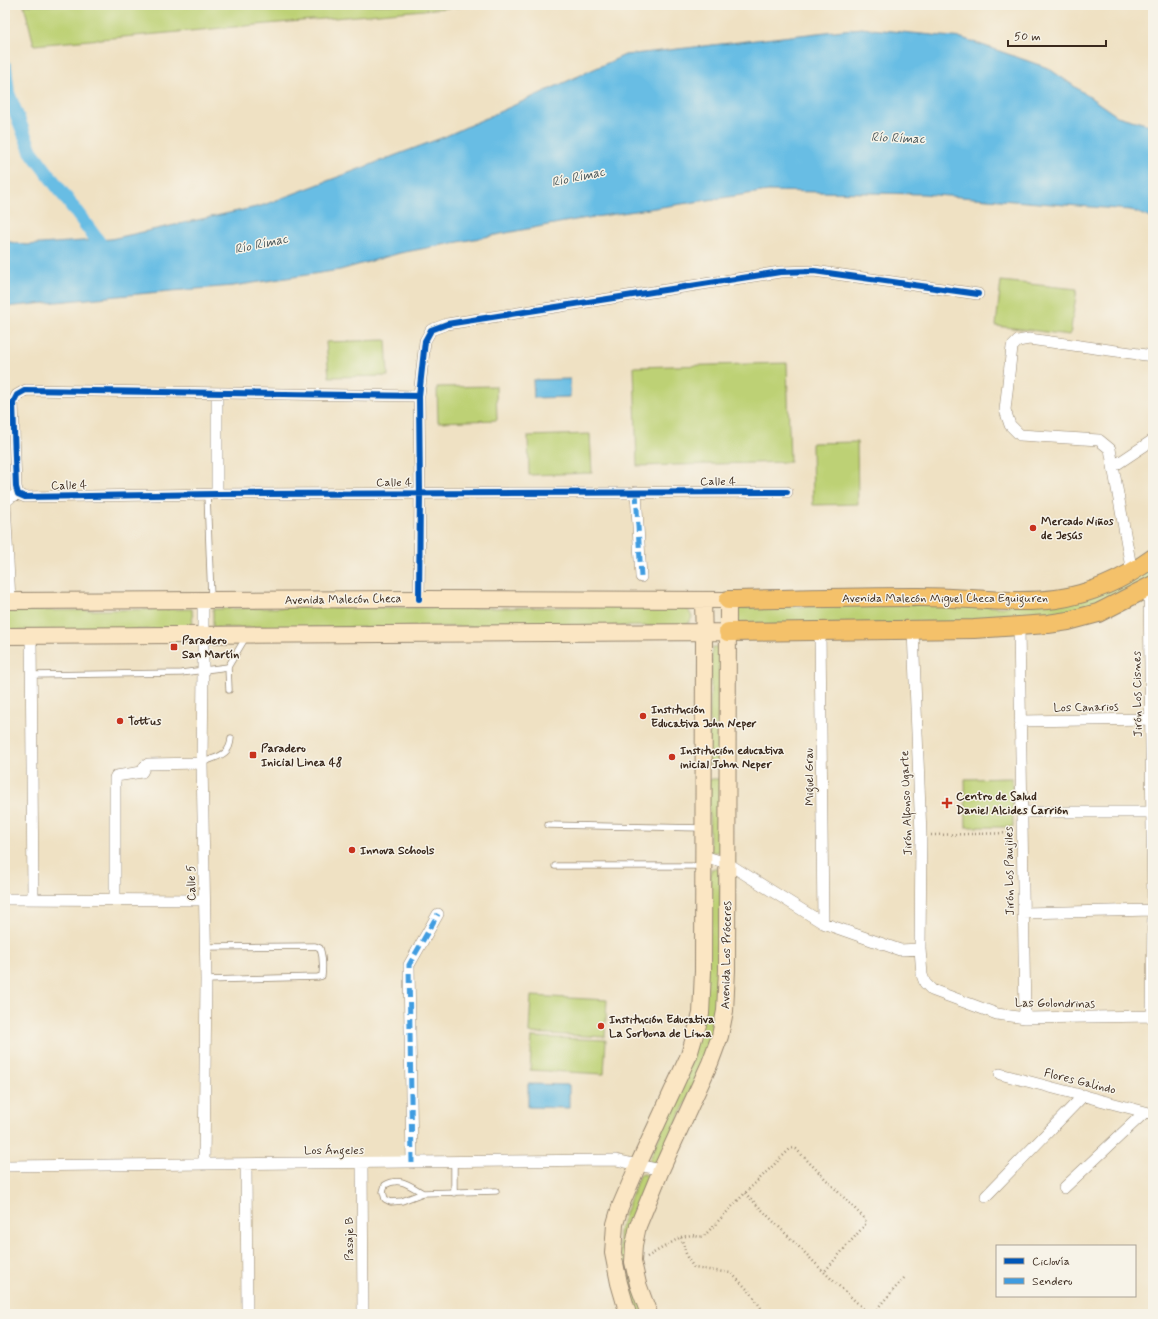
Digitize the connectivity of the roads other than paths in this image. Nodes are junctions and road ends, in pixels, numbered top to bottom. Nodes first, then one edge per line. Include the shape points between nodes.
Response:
1 (978, 294) dead end
2 (1153, 356) edge
3 (217, 393) junction
4 (419, 396) junction
5 (1153, 440) edge
6 (1114, 466) junction
7 (636, 492) junction
8 (786, 492) dead end
9 (420, 493) junction
10 (212, 494) junction
11 (22, 495) junction
12 (1153, 558) edge
13 (1132, 573) junction
14 (641, 577) dead end
15 (1151, 586) edge
16 (419, 599) junction
17 (703, 600) junction
18 (728, 600) junction
19 (8, 601) edge
20 (207, 601) junction
21 (1019, 627) junction
22 (913, 630) junction
23 (820, 631) junction
24 (704, 632) junction
25 (728, 632) junction
26 (247, 635) junction
27 (5, 636) edge
28 (31, 636) junction
29 (203, 636) junction
30 (228, 667) junction
31 (203, 670) junction
32 (31, 675) junction
33 (229, 690) dead end
34 (1152, 719) edge
35 (1020, 721) junction
36 (231, 738) dead end
37 (202, 763) junction
38 (704, 773) junction
39 (728, 773) junction
40 (1022, 812) junction
41 (1151, 812) junction
42 (548, 825) dead end
43 (703, 828) junction
44 (703, 861) junction
45 (727, 863) junction
46 (555, 866) dead end
47 (5, 899) edge
48 (33, 899) junction
49 (115, 900) junction
50 (204, 900) junction
51 (1152, 910) edge
52 (1023, 913) junction
53 (438, 914) dead end
54 (823, 923) junction
55 (205, 947) junction
56 (920, 949) junction
57 (922, 975) joint
58 (206, 980) junction
59 (1152, 1016) edge
60 (1024, 1018) junction
61 (1000, 1074) dead end
62 (1084, 1095) junction
63 (1149, 1113) edge
64 (412, 1162) junction
65 (454, 1162) junction
66 (362, 1163) junction
67 (204, 1164) junction
68 (246, 1164) junction
69 (638, 1165) junction
70 (5, 1166) edge
71 (662, 1170) junction
72 (1064, 1188) dead end
73 (496, 1191) dead end
74 (423, 1193) junction
75 (454, 1193) junction
76 (986, 1196) dead end
77 (247, 1314) edge
78 (363, 1314) edge
79 (628, 1314) edge
80 (649, 1314) edge

1 - 4 street via 814,271 780,272 447,324 431,330 425,341
2 - 6 street via 1029,339 1018,341 1012,347 1006,410 1010,425 1020,435 1099,440 1110,449
3 - 4 street
3 - 10 street
3 - 11 street via 26,390 17,395 13,403 16,487
4 - 9 street
5 - 6 street
6 - 13 street
7 - 8 street, Calle 4
7 - 9 street, Calle 4
7 - 14 street
9 - 10 street, Calle 4
9 - 16 street
10 - 11 street, Calle 4
10 - 20 lane
11 - 19 street via 11,497 5,502
12 - 13 main road, Avenida Malecón Miguel Checa Eguiguren
13 - 18 main road, Avenida Malecón Miguel Checa Eguiguren via 1087,592 1056,599 1018,601 915,597
15 - 21 main road via 1098,613 1068,621
15 - 34 street, Jirón Los Cisnes
16 - 17 main road, Avenida Malecón Checa
16 - 20 main road, Avenida Malecón Checa
17 - 18 main road, Avenida Malecón Checa
17 - 24 main road, Avenida Los Próceres
18 - 25 main road, Avenida Los Próceres
19 - 20 main road, Avenida Malecón Checa
20 - 29 street, Calle 5
21 - 22 main road
21 - 35 street, Jirón Los Paujiles
22 - 23 main road
22 - 56 street, Jirón Alfonso Ugarte via 921,835
23 - 25 main road
23 - 54 street, Miguel Grau
24 - 25 main road
24 - 26 main road
24 - 38 main road, Avenida Los Próceres
25 - 39 main road, Avenida Los Próceres
26 - 29 main road
26 - 30 lane
27 - 28 main road
28 - 29 main road
28 - 32 street
29 - 31 street, Calle 5
30 - 31 lane
30 - 33 lane
31 - 32 lane via 181,673
31 - 37 street, Calle 5
32 - 48 street
34 - 35 street, Los Canarios
34 - 41 street, Jirón Los Cisnes
35 - 40 street, Jirón Los Paujiles
36 - 37 lane via 231,746 226,753
37 - 49 street via 148,764 142,772 116,776
37 - 50 street, Calle 5
38 - 39 main road
38 - 43 main road, Avenida Los Próceres
39 - 45 main road, Avenida Los Próceres
40 - 41 street
40 - 52 street, Jirón Los Paujiles
41 - 51 street, Jirón Los Cisnes
42 - 43 lane
43 - 44 main road, Avenida Los Próceres
44 - 45 street
44 - 46 lane
44 - 69 main road, Avenida Los Próceres via 701,1014 689,1055
45 - 54 street
45 - 71 main road, Avenida Los Próceres via 727,970 720,1036
47 - 48 street
48 - 49 street
49 - 50 street
50 - 55 street, Calle 5
51 - 52 street
51 - 59 street, Jirón Los Cisnes
52 - 60 street, Jirón Los Paujiles
53 - 64 street via 409,965
54 - 56 street via 900,950
55 - 58 street, Calle 5
55 - 58 lane via 315,946 320,948 322,972 322,976 318,977
56 - 57 street, Jirón Alfonso Ugarte
57 - 60 street, Las Golondrinas via 925,984 932,990 997,1014
58 - 67 street, Calle 5
59 - 60 street, Las Golondrinas
61 - 62 street, Flores Galindo
62 - 63 street, Flores Galindo
62 - 76 street
63 - 72 street
64 - 65 street, Los Ángeles
64 - 66 street, Los Ángeles
65 - 69 street, Los Ángeles via 616,1160
65 - 75 lane
66 - 68 street, Los Ángeles
66 - 78 street, Pasaje B
67 - 68 street, Los Ángeles
67 - 70 street, Los Ángeles
68 - 77 street
69 - 71 street, Los Ángeles
69 - 79 main road, Avenida Los Próceres via 620,1207 614,1236 613,1253
71 - 80 main road, Avenida Los Próceres via 638,1226 634,1245 634,1266
73 - 75 lane
74 - 74 lane via 402,1201 391,1202 385,1198 384,1192 385,1185 402,1181
74 - 75 lane

